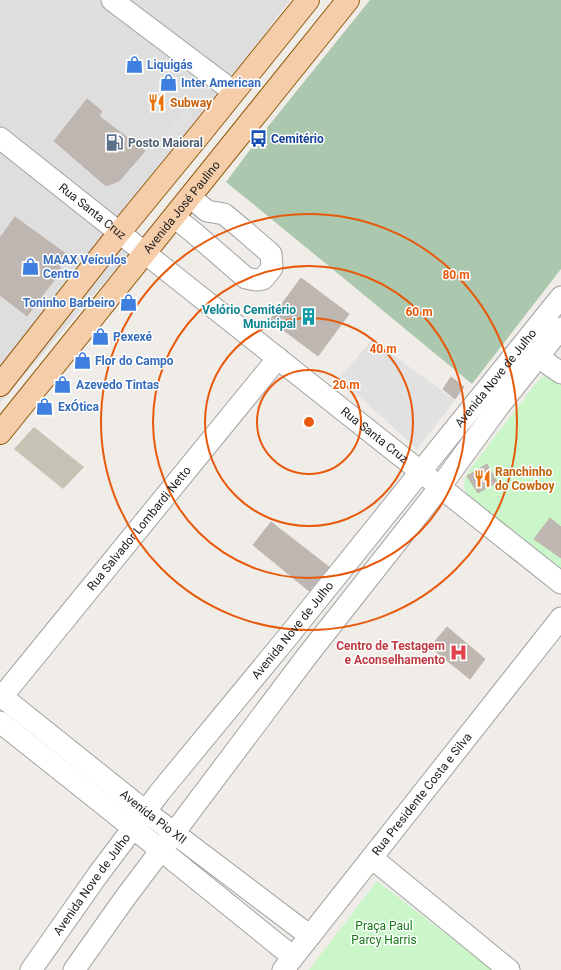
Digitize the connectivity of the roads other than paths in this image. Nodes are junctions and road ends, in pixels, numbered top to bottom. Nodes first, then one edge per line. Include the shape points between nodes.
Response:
1 (112, 0) edge
2 (308, 0) edge
3 (348, 0) edge
4 (234, 92) junction
5 (0, 138) edge
6 (190, 197) junction
7 (174, 217) junction
8 (119, 233) junction
9 (144, 253) junction
10 (561, 297) edge
11 (561, 328) edge
12 (538, 357) junction
13 (278, 358) junction
14 (561, 373) edge
15 (0, 385) edge
16 (0, 434) edge
17 (421, 472) junction
18 (440, 487) junction
19 (561, 583) edge
20 (561, 618) edge
21 (1, 697) edge
22 (0, 722) edge
23 (145, 811) junction
24 (132, 828) junction
25 (174, 833) junction
26 (162, 851) junction
27 (372, 858) junction
28 (310, 936) junction
29 (288, 964) edge
30 (32, 970) edge
31 (74, 970) edge
32 (509, 970) edge

1 - 4 street
2 - 4 main road
3 - 6 main road, Avenida José Paulino
4 - 8 main road
5 - 8 street, Rua Santa Cruz
6 - 7 main road, Avenida José Paulino
6 - 7 street via 207,211 224,214 241,228 271,254 272,268 263,279 246,278
7 - 9 main road, Avenida José Paulino
8 - 9 street, Rua Santa Cruz
8 - 15 main road
9 - 13 street, Rua Santa Cruz
9 - 16 main road, Avenida José Paulino
10 - 17 street, Avenida Nove de Julho
11 - 12 street, Avenida Nove de Julho
12 - 14 street
12 - 18 street, Avenida Nove de Julho via 498,406
13 - 17 street, Rua Santa Cruz
13 - 21 street, Rua Salvador Lombardi Netto
17 - 18 street, Rua Santa Cruz
17 - 23 street, Avenida Nove de Julho
18 - 19 street, Rua Santa Cruz
18 - 25 street, Avenida Nove de Julho
20 - 27 street, Rua Presidente Costa e Silva
21 - 23 street, Avenida Pio XII
22 - 24 street, Avenida Pio XII
23 - 24 street, Avenida Nove de Julho
23 - 25 street, Avenida Pio XII
24 - 26 street, Avenida Pio XII
24 - 30 street, Avenida Nove de Julho
25 - 26 street, Avenida Nove de Julho
25 - 28 street, Avenida Pio XII
26 - 29 street, Avenida Pio XII
26 - 31 street, Avenida Nove de Julho
27 - 28 street, Rua Presidente Costa e Silva
27 - 32 street
28 - 29 street, Rua Presidente Costa e Silva

